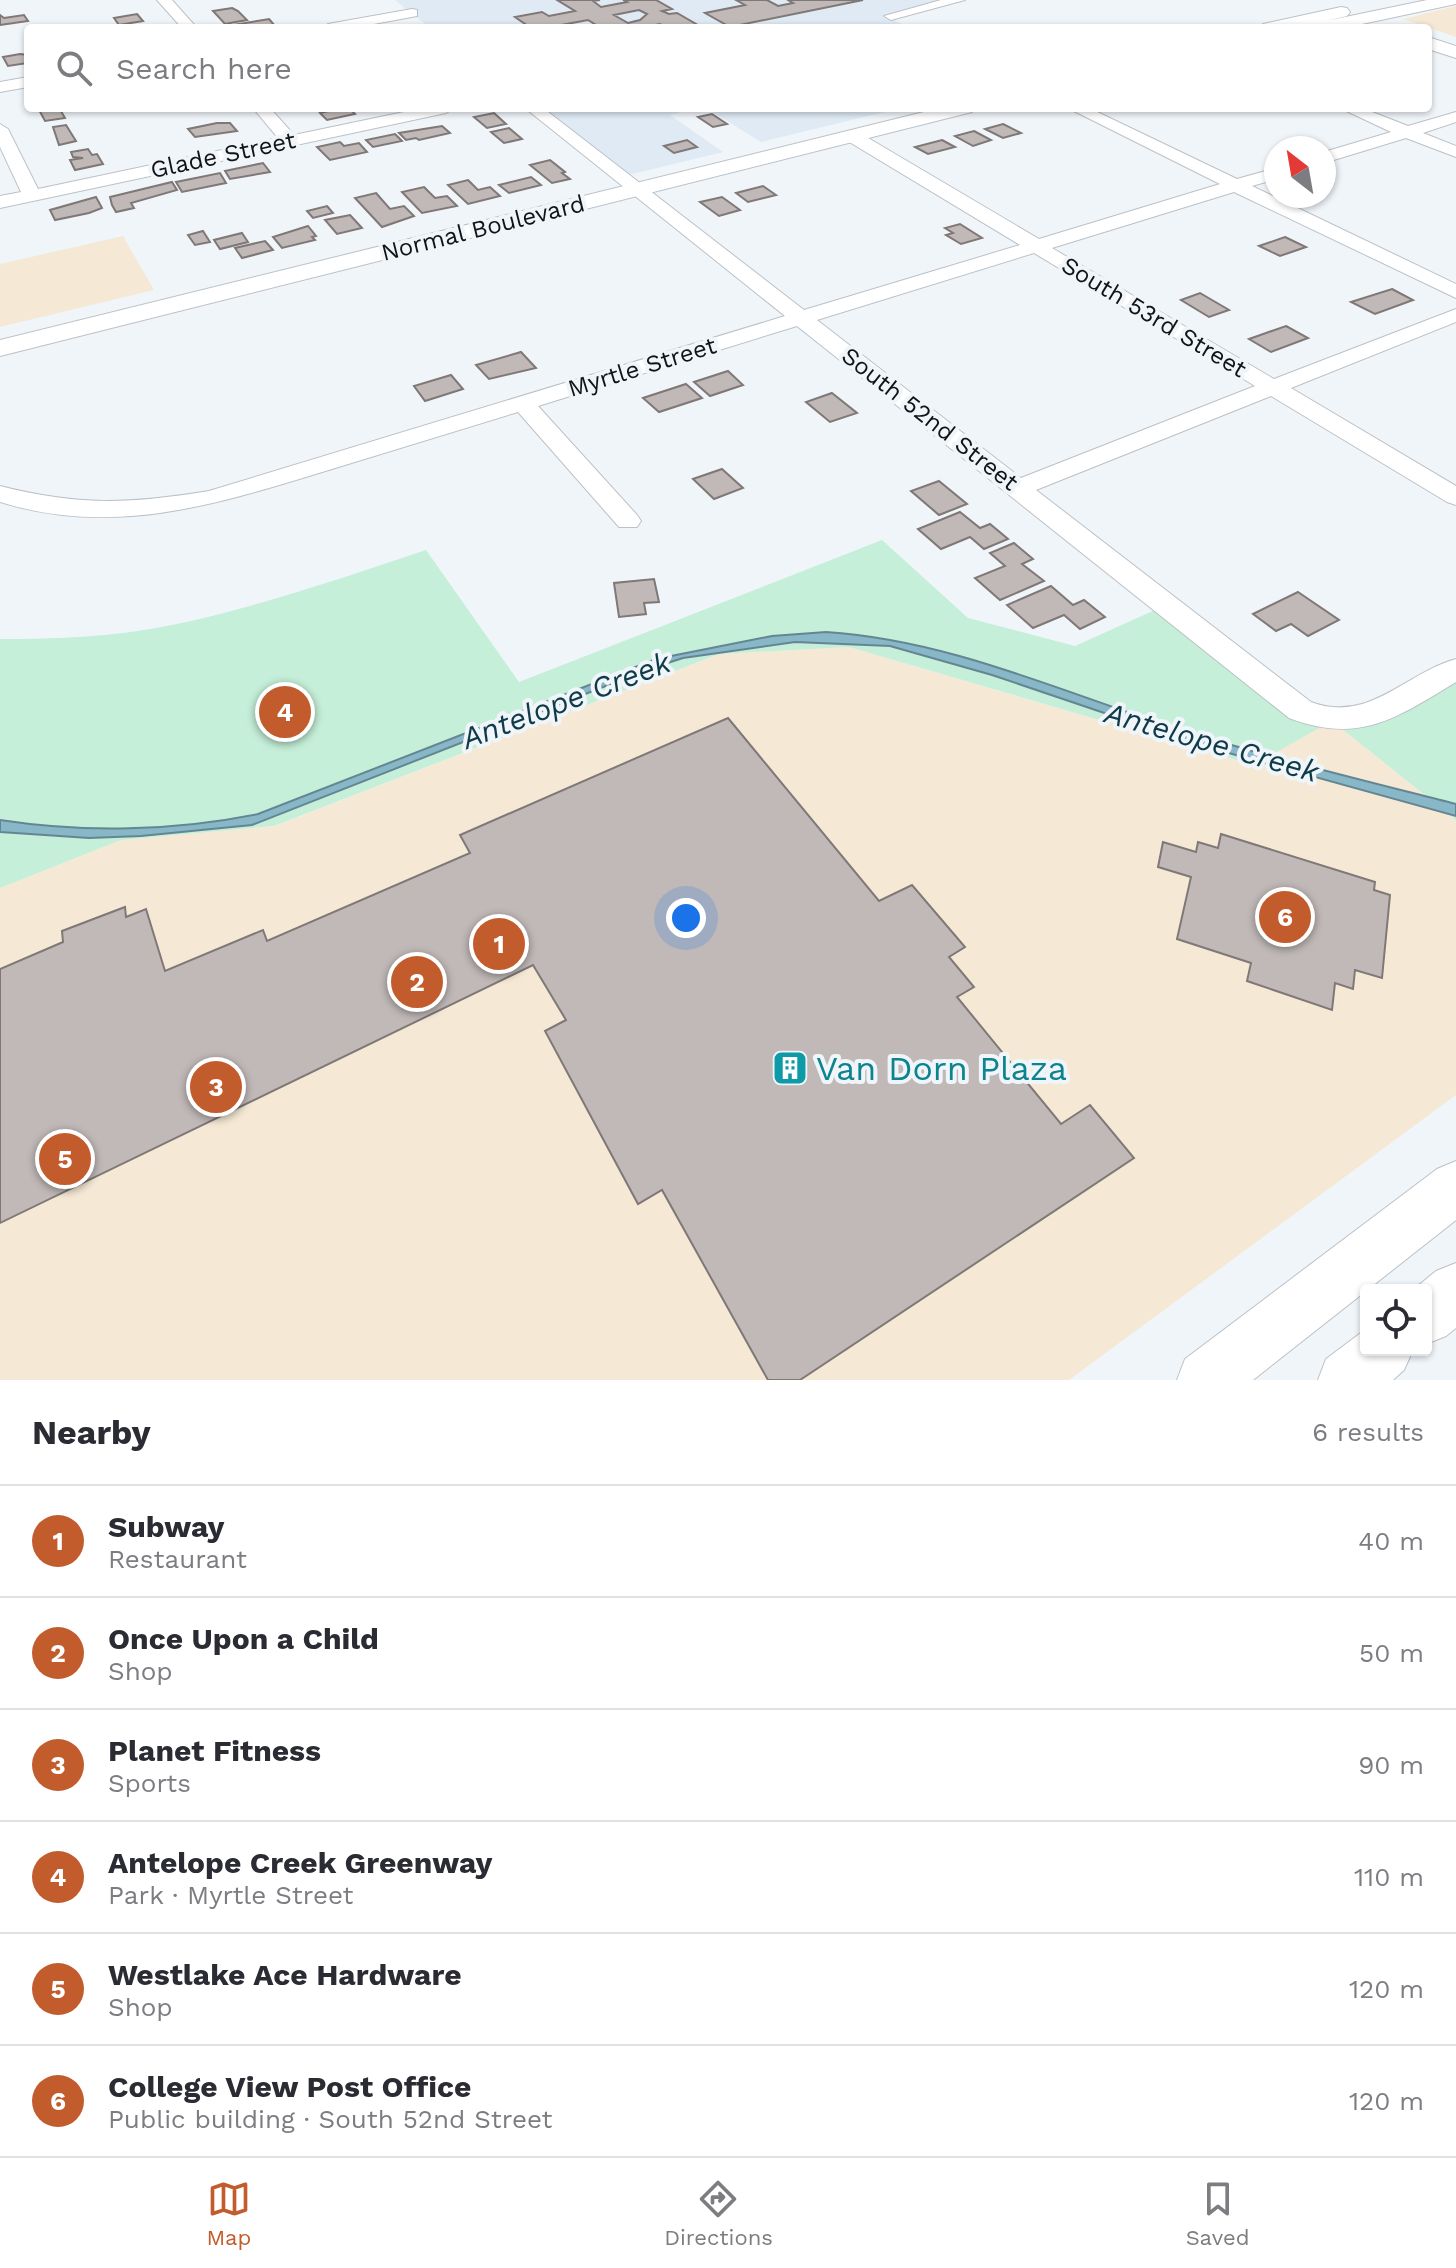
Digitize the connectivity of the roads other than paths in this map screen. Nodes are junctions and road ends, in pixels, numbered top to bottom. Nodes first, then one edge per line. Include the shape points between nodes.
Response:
1 (164, 0) edge
2 (395, 0) edge
3 (958, 0) edge
4 (1315, 0) edge
5 (1399, 0) edge
6 (1453, 0) edge
7 (1366, 18) edge
8 (186, 24) edge
9 (360, 24) edge
10 (904, 24) edge
11 (1308, 24) edge
12 (1337, 24) edge
13 (1394, 24) edge
14 (1432, 34) edge
15 (1456, 43) edge
16 (1432, 44) edge
17 (1456, 52) edge
18 (24, 83) edge
19 (0, 87) edge
20 (265, 112) edge
21 (427, 112) edge
22 (538, 112) edge
23 (949, 112) edge
24 (1084, 112) edge
25 (1358, 112) edge
26 (1456, 117) edge
27 (0, 129) edge
28 (1407, 132) junction
29 (852, 136) junction
30 (290, 141) junction
31 (1456, 152) edge
32 (1336, 154) edge
33 (1264, 177) edge
34 (1236, 185) junction
35 (636, 190) junction
36 (32, 195) junction
37 (0, 202) edge
38 (1036, 246) junction
39 (1456, 292) edge
40 (1456, 315) edge
41 (802, 318) junction
42 (0, 348) edge
43 (1272, 388) junction
44 (523, 404) junction
45 (1018, 488) junction
46 (0, 494) edge
47 (1456, 497) edge
48 (628, 521) dead end
49 (1456, 669) edge
50 (1456, 1187) edge
51 (1456, 1291) edge
52 (1432, 1311) edge
53 (1377, 1356) edge
54 (1206, 1380) edge
55 (1347, 1380) edge

1 - 8 street
2 - 9 street via 416,17
3 - 10 street via 891,16
4 - 7 main road
5 - 7 main road
6 - 7 main road
7 - 11 main road
7 - 12 main road
7 - 13 main road
14 - 15 main road
16 - 17 main road
18 - 19 street
20 - 30 street
21 - 30 street, Glade Street
22 - 35 street, South 52nd Street
23 - 29 main road, Normal Boulevard
24 - 34 street
25 - 28 street
26 - 28 street
27 - 36 street
28 - 31 street
28 - 32 street
29 - 35 main road, Normal Boulevard
29 - 38 street, South 53rd Street
30 - 36 street, Glade Street
33 - 34 street, Myrtle Street
34 - 38 street, Myrtle Street
34 - 39 street
35 - 41 street, South 52nd Street
35 - 42 main road, Normal Boulevard
36 - 37 street, Glade Street
38 - 41 street, Myrtle Street
38 - 43 street, South 53rd Street
40 - 43 street
41 - 44 street, Myrtle Street
41 - 45 street, South 52nd Street
43 - 45 street
43 - 47 street, South 53rd Street
44 - 46 street, Myrtle Street via 250,488 164,506 78,510
44 - 48 street
45 - 49 street, South 52nd Street via 1308,714 1354,721
50 - 54 main road
51 - 52 main road
53 - 55 main road

